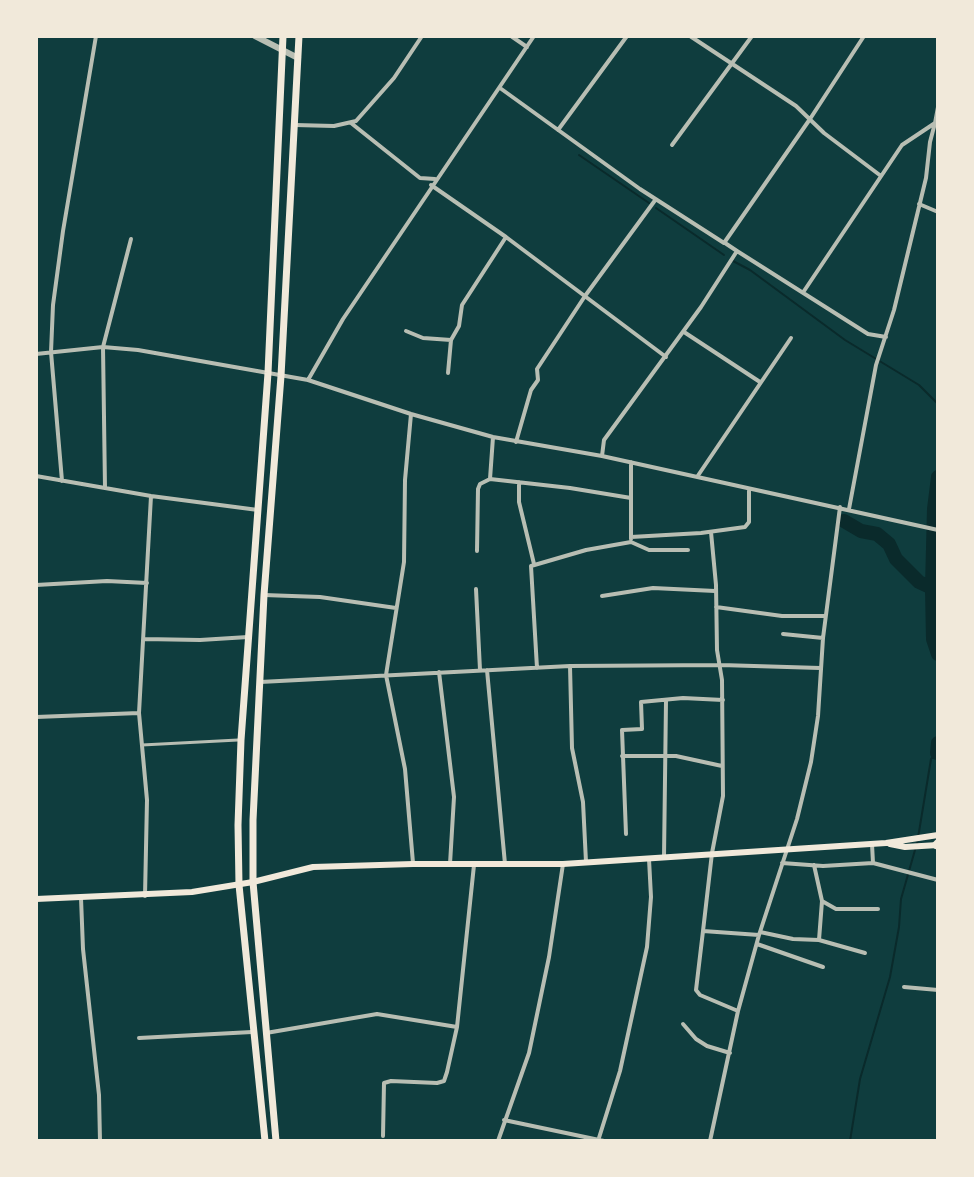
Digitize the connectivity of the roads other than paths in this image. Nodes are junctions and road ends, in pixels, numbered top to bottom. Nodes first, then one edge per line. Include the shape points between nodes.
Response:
1 (96, 36) edge
2 (255, 36) edge
3 (283, 36) edge
4 (299, 36) edge
5 (422, 36) edge
6 (511, 36) edge
7 (534, 36) edge
8 (627, 36) edge
9 (690, 36) edge
10 (752, 36) edge
11 (864, 36) edge
12 (527, 47) junction
13 (282, 50) junction
14 (298, 58) junction
15 (732, 64) junction
16 (500, 88) junction
17 (938, 107) edge
18 (810, 119) junction
19 (351, 123) junction
20 (935, 123) junction
21 (295, 125) junction
22 (558, 130) junction
23 (672, 145) dead end
24 (881, 176) junction
25 (435, 179) junction
26 (431, 185) junction
27 (656, 199) junction
28 (919, 204) junction
29 (938, 212) edge
30 (506, 237) junction
31 (131, 239) dead end
32 (724, 243) junction
33 (737, 251) junction
34 (804, 291) junction
35 (585, 296) junction
36 (406, 331) dead end
37 (684, 332) junction
38 (886, 337) junction
39 (791, 338) dead end
40 (451, 340) junction
41 (103, 347) junction
42 (51, 352) junction
43 (36, 354) edge
44 (666, 357) junction
45 (268, 373) junction
46 (448, 373) dead end
47 (281, 376) junction
48 (308, 380) junction
49 (760, 382) junction
50 (411, 414) junction
51 (493, 437) junction
52 (516, 442) junction
53 (602, 456) junction
54 (631, 462) junction
55 (36, 476) edge
56 (697, 477) junction
57 (490, 479) junction
58 (62, 481) junction
59 (519, 482) junction
60 (105, 488) junction
61 (749, 489) junction
62 (151, 496) junction
63 (631, 498) junction
64 (840, 507) junction
65 (849, 509) junction
66 (258, 510) junction
67 (938, 530) edge
68 (711, 532) junction
69 (631, 540) junction
70 (688, 550) dead end
71 (477, 551) dead end
72 (534, 564) junction
73 (147, 583) junction
74 (36, 585) edge
75 (476, 589) dead end
76 (716, 591) junction
77 (264, 595) junction
78 (602, 596) dead end
79 (716, 607) junction
80 (397, 608) junction
81 (826, 616) junction
82 (783, 634) dead end
83 (248, 637) junction
84 (823, 638) junction
85 (144, 639) junction
86 (721, 665) junction
87 (570, 666) junction
88 (537, 668) junction
89 (820, 668) junction
90 (480, 670) junction
91 (487, 670) junction
92 (439, 672) junction
93 (386, 675) junction
94 (260, 682) junction
95 (723, 700) junction
96 (666, 701) junction
97 (139, 713) junction
98 (36, 717) edge
99 (241, 740) junction
100 (142, 745) junction
101 (667, 755) junction
102 (622, 756) junction
103 (723, 766) junction
104 (626, 834) dead end
105 (938, 835) edge
106 (886, 843) junction
107 (872, 844) junction
108 (937, 845) edge
109 (786, 848) junction
110 (712, 853) junction
111 (664, 857) junction
112 (649, 859) junction
113 (586, 862) junction
114 (782, 863) junction
115 (873, 863) junction
116 (413, 864) junction
117 (450, 864) junction
118 (505, 864) junction
119 (563, 864) junction
120 (474, 865) junction
121 (814, 865) junction
122 (938, 880) edge
123 (253, 882) junction
124 (239, 885) junction
125 (145, 896) junction
126 (81, 898) junction
127 (36, 899) edge
128 (822, 901) junction
129 (878, 909) dead end
130 (703, 931) junction
131 (760, 934) junction
132 (819, 940) junction
133 (757, 944) junction
134 (865, 953) dead end
135 (823, 967) dead end
136 (904, 987) dead end
137 (938, 990) edge
138 (738, 1011) junction
139 (683, 1024) dead end
140 (457, 1027) junction
141 (252, 1032) junction
142 (265, 1033) junction
143 (139, 1038) dead end
144 (730, 1053) junction
145 (504, 1120) junction
146 (383, 1136) dead end
147 (600, 1140) edge
148 (100, 1141) edge
149 (265, 1141) edge
150 (276, 1141) edge
151 (498, 1141) edge
152 (710, 1141) edge

1 - 42 street via 58,262
2 - 13 street
3 - 13 main road
4 - 14 main road
5 - 19 street via 379,96
6 - 12 street
7 - 12 street
8 - 22 street
9 - 15 street
10 - 15 street
11 - 18 street
12 - 16 street
13 - 14 street
13 - 45 main road
14 - 21 main road
15 - 18 street
15 - 23 street
16 - 22 street
16 - 25 street
17 - 20 street
18 - 24 street
18 - 32 street
19 - 21 street
19 - 25 street via 420,178
20 - 24 street via 902,145
20 - 28 street
21 - 47 main road
22 - 27 street
24 - 34 street
25 - 26 street
26 - 30 street
26 - 48 street
27 - 32 street
27 - 35 street
28 - 29 street
28 - 38 street
30 - 35 street
30 - 40 street via 462,305
31 - 41 street
32 - 33 street
33 - 34 street
33 - 37 street
34 - 38 street via 868,334
35 - 44 street
35 - 52 street via 537,369 538,380
36 - 40 street
37 - 44 street
37 - 49 street
38 - 65 street
39 - 49 street
40 - 46 street
41 - 42 street
41 - 45 street
41 - 60 street
42 - 43 street
42 - 58 street
44 - 53 street via 604,440
45 - 47 street
45 - 66 main road
47 - 48 street
47 - 77 main road
48 - 50 street
49 - 56 street
50 - 51 street
50 - 80 street via 406,541
51 - 52 street
51 - 57 street
52 - 53 street
53 - 54 street
54 - 56 street
54 - 63 street
55 - 58 street
56 - 61 street
57 - 59 street
57 - 71 street via 478,489
58 - 60 street
59 - 63 street
59 - 72 street
60 - 62 street
61 - 64 street
61 - 68 street via 745,527
62 - 66 street
62 - 73 street
63 - 69 street
64 - 65 street
64 - 81 street
65 - 67 street
66 - 83 main road
68 - 69 street
68 - 76 street
69 - 70 street via 644,549
69 - 72 street
72 - 88 street via 530,569
73 - 74 street
73 - 85 street
75 - 90 street
76 - 78 street via 653,588
76 - 79 street
77 - 80 street
77 - 94 main road
79 - 81 street
79 - 86 street
80 - 93 street
81 - 84 street
82 - 84 street
83 - 85 street
83 - 99 main road
84 - 89 street
85 - 97 street
86 - 87 street
86 - 89 street
86 - 95 street
87 - 88 street
87 - 113 street via 572,748 583,802
88 - 91 street
89 - 109 street via 811,762
90 - 91 street
90 - 92 street
91 - 118 street
92 - 93 street
92 - 117 street via 454,797
93 - 94 street
93 - 116 street via 405,769
94 - 123 main road
95 - 96 street
95 - 103 street
96 - 101 street
96 - 102 street via 641,702 642,729 622,730
97 - 98 street
97 - 100 street
99 - 100 street
99 - 124 main road
100 - 125 street
101 - 102 street
101 - 103 street
101 - 111 street
102 - 104 street
103 - 110 street
105 - 106 main road
106 - 107 main road
106 - 108 main road
107 - 109 main road
107 - 115 street
109 - 110 main road
109 - 114 street
110 - 111 main road
110 - 130 street
111 - 112 main road
112 - 113 main road
112 - 147 street via 647,947
113 - 119 main road
114 - 121 street
114 - 131 street
115 - 121 street
115 - 122 street
116 - 117 main road
116 - 123 main road via 313,867
117 - 120 main road
118 - 119 main road
118 - 120 main road
119 - 145 street via 529,1053
120 - 140 street
121 - 128 street
123 - 124 main road
123 - 142 main road
124 - 125 main road
124 - 141 main road
125 - 126 main road
126 - 127 main road
126 - 148 street
128 - 129 street via 836,909
128 - 132 street
130 - 131 street
130 - 138 street via 696,990
131 - 132 street
131 - 133 street
132 - 134 street
133 - 135 street
133 - 138 street
136 - 137 street
138 - 144 street
139 - 144 street via 707,1046
140 - 142 street via 377,1014
140 - 146 street via 444,1081 384,1083
141 - 143 street
141 - 149 main road
142 - 150 main road
144 - 152 street
145 - 147 street
145 - 151 street

